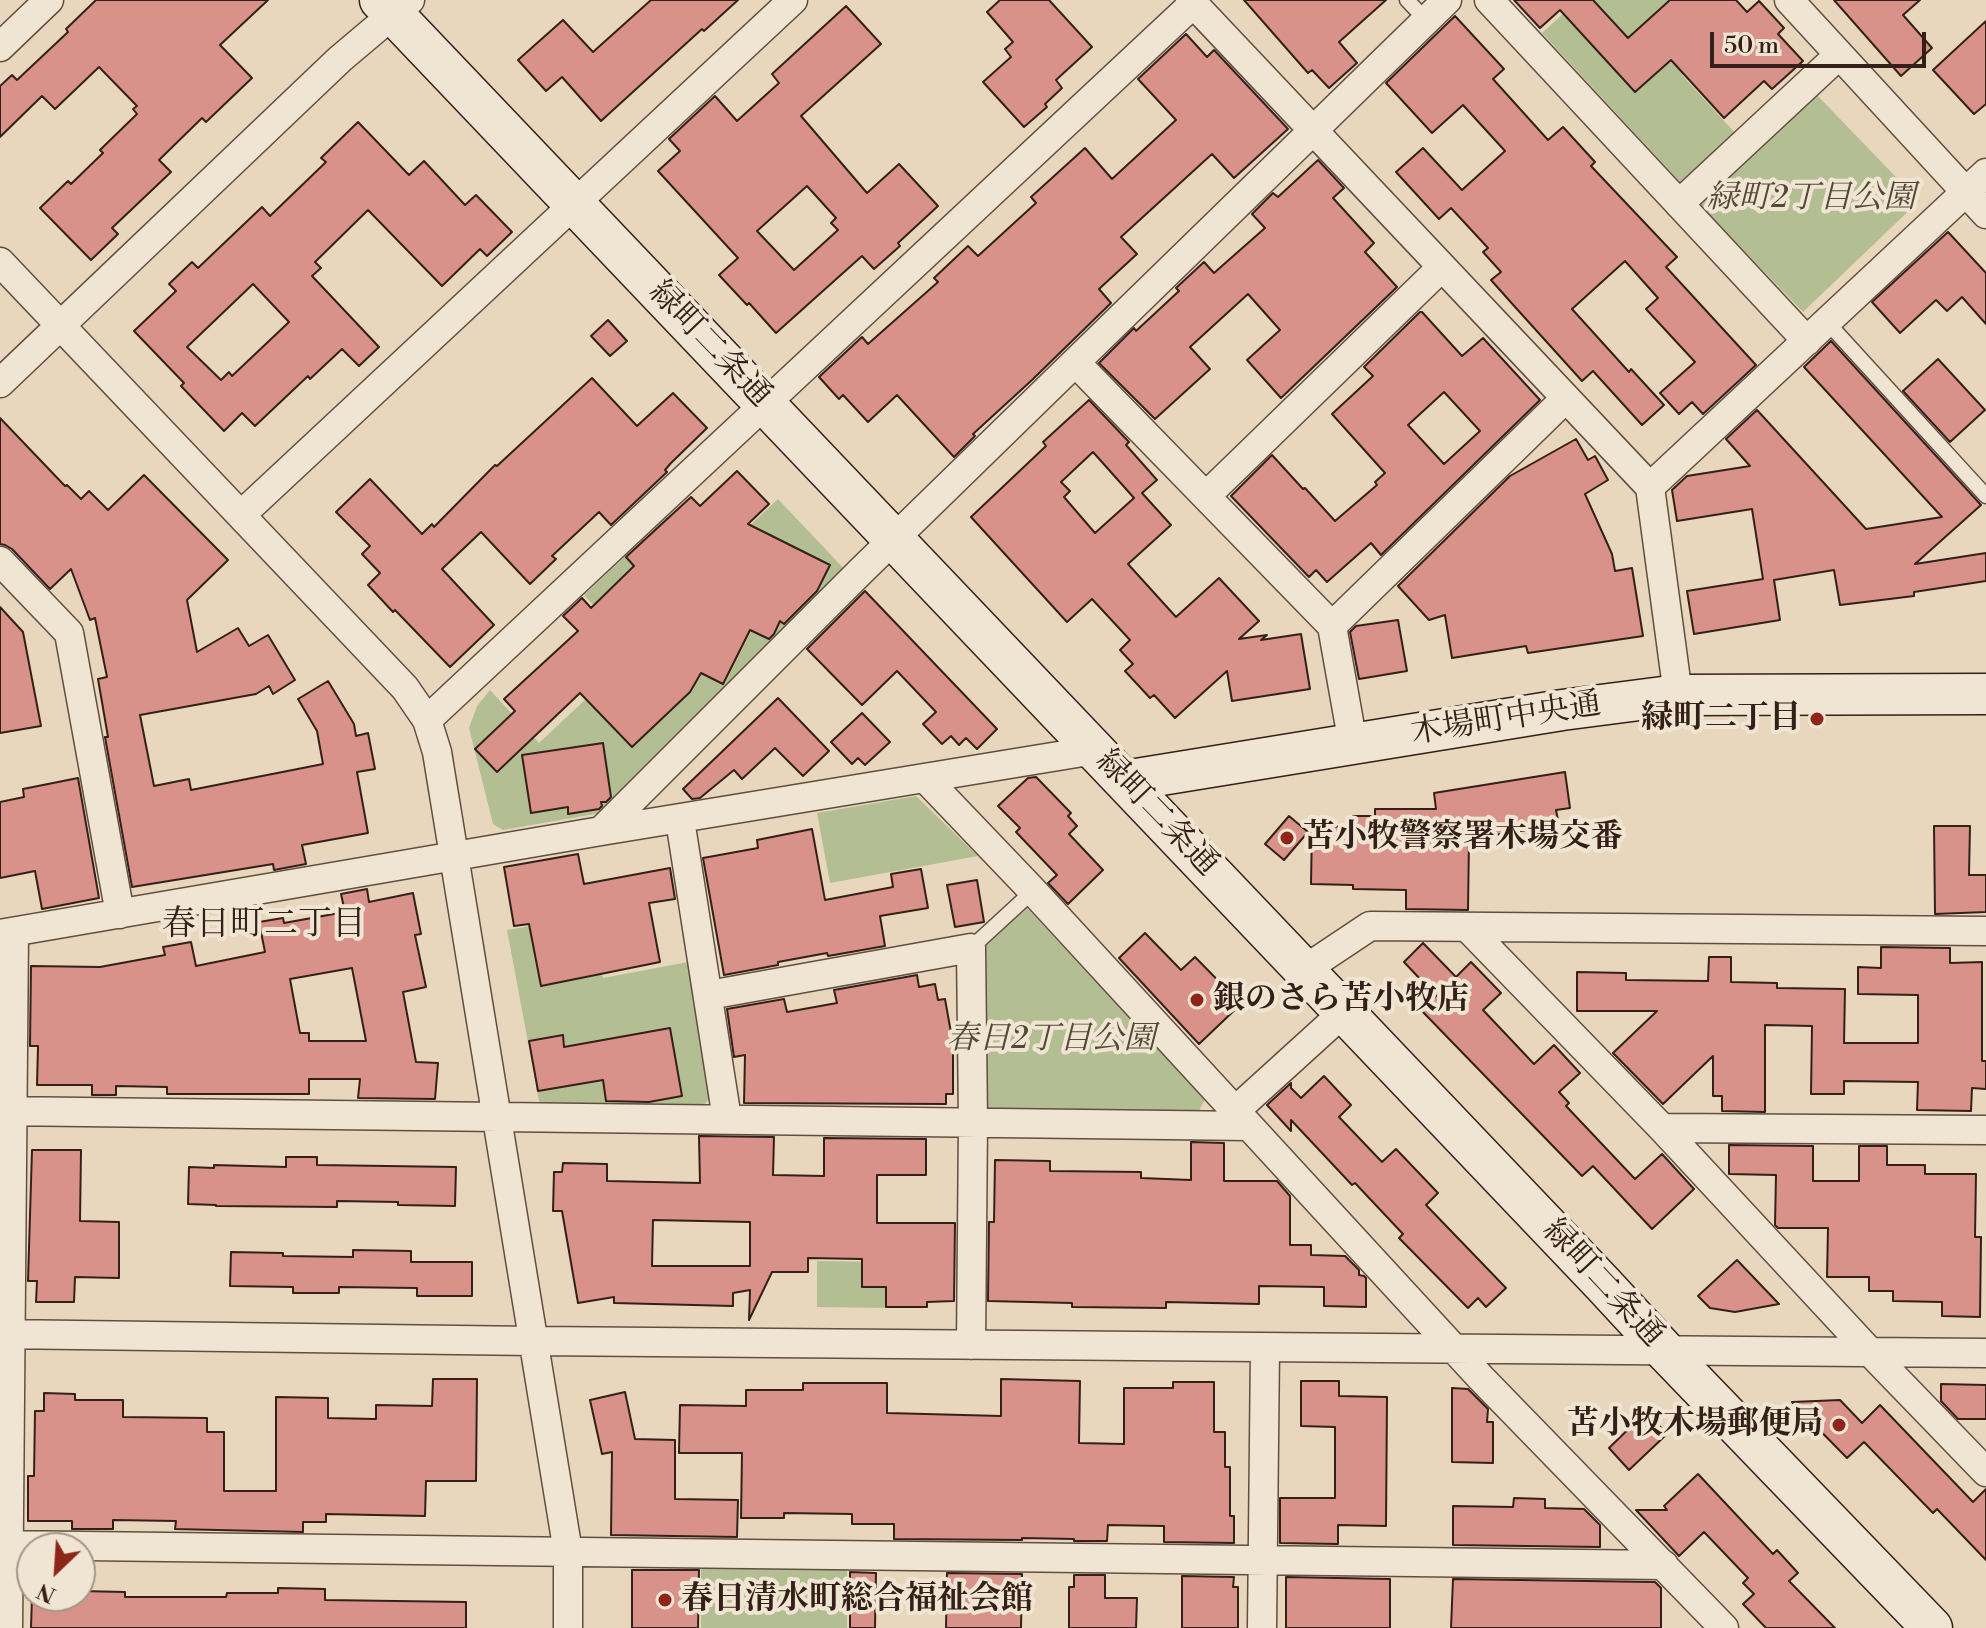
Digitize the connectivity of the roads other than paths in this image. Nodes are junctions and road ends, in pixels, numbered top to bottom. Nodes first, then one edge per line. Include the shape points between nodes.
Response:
1 (49, 0) edge
2 (793, 0) edge
3 (1447, 0) edge
4 (1489, 0) edge
5 (1789, 0) edge
6 (1192, 2) edge
7 (394, 5) edge
8 (1416, 10) edge
9 (0, 47) edge
10 (1839, 55) junction
11 (1314, 129) junction
12 (1976, 183) edge
13 (574, 204) junction
14 (1679, 204) junction
15 (1986, 214) edge
16 (0, 262) edge
17 (1442, 267) junction
18 (60, 326) junction
19 (1817, 332) junction
20 (1076, 363) junction
21 (0, 383) edge
22 (1566, 398) junction
23 (765, 404) junction
24 (1650, 487) junction
25 (1206, 496) junction
26 (1986, 496) edge
27 (241, 515) junction
28 (895, 539) junction
29 (0, 561) edge
30 (1332, 626) junction
31 (1986, 694) edge
32 (1678, 695) junction
33 (427, 720) junction
34 (1353, 744) junction
35 (1095, 750) junction
36 (925, 778) junction
37 (1124, 781) junction
38 (680, 820) junction
39 (601, 831) junction
40 (454, 858) junction
41 (1033, 891) junction
42 (120, 914) junction
43 (1467, 927) junction
44 (1986, 931) edge
45 (7, 933) edge
46 (971, 948) junction
47 (1304, 970) junction
48 (709, 995) junction
49 (1344, 1012) junction
50 (6, 1111) edge
51 (496, 1117) junction
52 (1242, 1118) junction
53 (727, 1119) junction
54 (973, 1122) junction
55 (1662, 1128) junction
56 (1986, 1130) edge
57 (5, 1334) edge
58 (533, 1341) junction
59 (971, 1345) junction
60 (1265, 1348) junction
61 (1455, 1350) junction
62 (1664, 1350) junction
63 (1870, 1352) junction
64 (1986, 1353) edge
65 (1986, 1472) edge
66 (4, 1545) edge
67 (568, 1552) junction
68 (1263, 1560) junction
69 (1664, 1565) junction
70 (8, 1628) edge
71 (568, 1628) edge
72 (1262, 1628) edge
73 (1724, 1628) edge
74 (1932, 1628) edge

1 - 9 street
2 - 13 street
3 - 8 street
4 - 14 street
5 - 10 street
6 - 11 street
6 - 23 street
7 - 13 street, 緑町二条通
7 - 18 street
8 - 11 street
10 - 12 street
10 - 14 street
11 - 17 street
11 - 20 street
12 - 15 street
12 - 19 street
13 - 23 street, 緑町二条通
13 - 27 street
14 - 19 street
16 - 18 street
17 - 22 street
17 - 25 street
18 - 21 street
18 - 27 street
19 - 24 street
19 - 26 lane
20 - 25 street
20 - 28 street
22 - 24 street
22 - 30 street
23 - 28 street, 緑町二条通
23 - 33 street
24 - 32 street
25 - 30 street
27 - 33 street via 405,688
28 - 35 street, 緑町二条通
28 - 39 street
29 - 42 street via 69,633
30 - 34 street
31 - 32 street, 木場町中央通
32 - 34 street, 木場町中央通
33 - 40 street
34 - 37 street, 木場町中央通
35 - 36 street
35 - 37 street, 緑町二条通
36 - 38 street
36 - 41 street
37 - 47 street, 緑町二条通
38 - 39 street
38 - 48 street
39 - 40 street
40 - 42 street
40 - 51 street
41 - 46 lane
41 - 52 street
42 - 45 street
43 - 44 street
43 - 47 street via 1370,926
43 - 55 street
45 - 50 street
46 - 48 street
46 - 54 street
47 - 49 street, 緑町二条通
48 - 53 street
49 - 52 street
49 - 62 street, 緑町二条通
50 - 51 street
50 - 57 street
51 - 53 street
51 - 58 street
52 - 54 street
52 - 61 street
53 - 54 street
54 - 59 street
55 - 56 street
55 - 63 street
57 - 58 street
57 - 66 street
58 - 59 street
58 - 67 street
59 - 60 street
60 - 61 street
60 - 68 street
61 - 62 street
61 - 69 street
62 - 63 street
62 - 74 street, 緑町二条通
63 - 64 street
63 - 65 street
66 - 67 street
66 - 70 street
67 - 68 street
67 - 71 street
68 - 69 street
68 - 72 street
69 - 73 street

